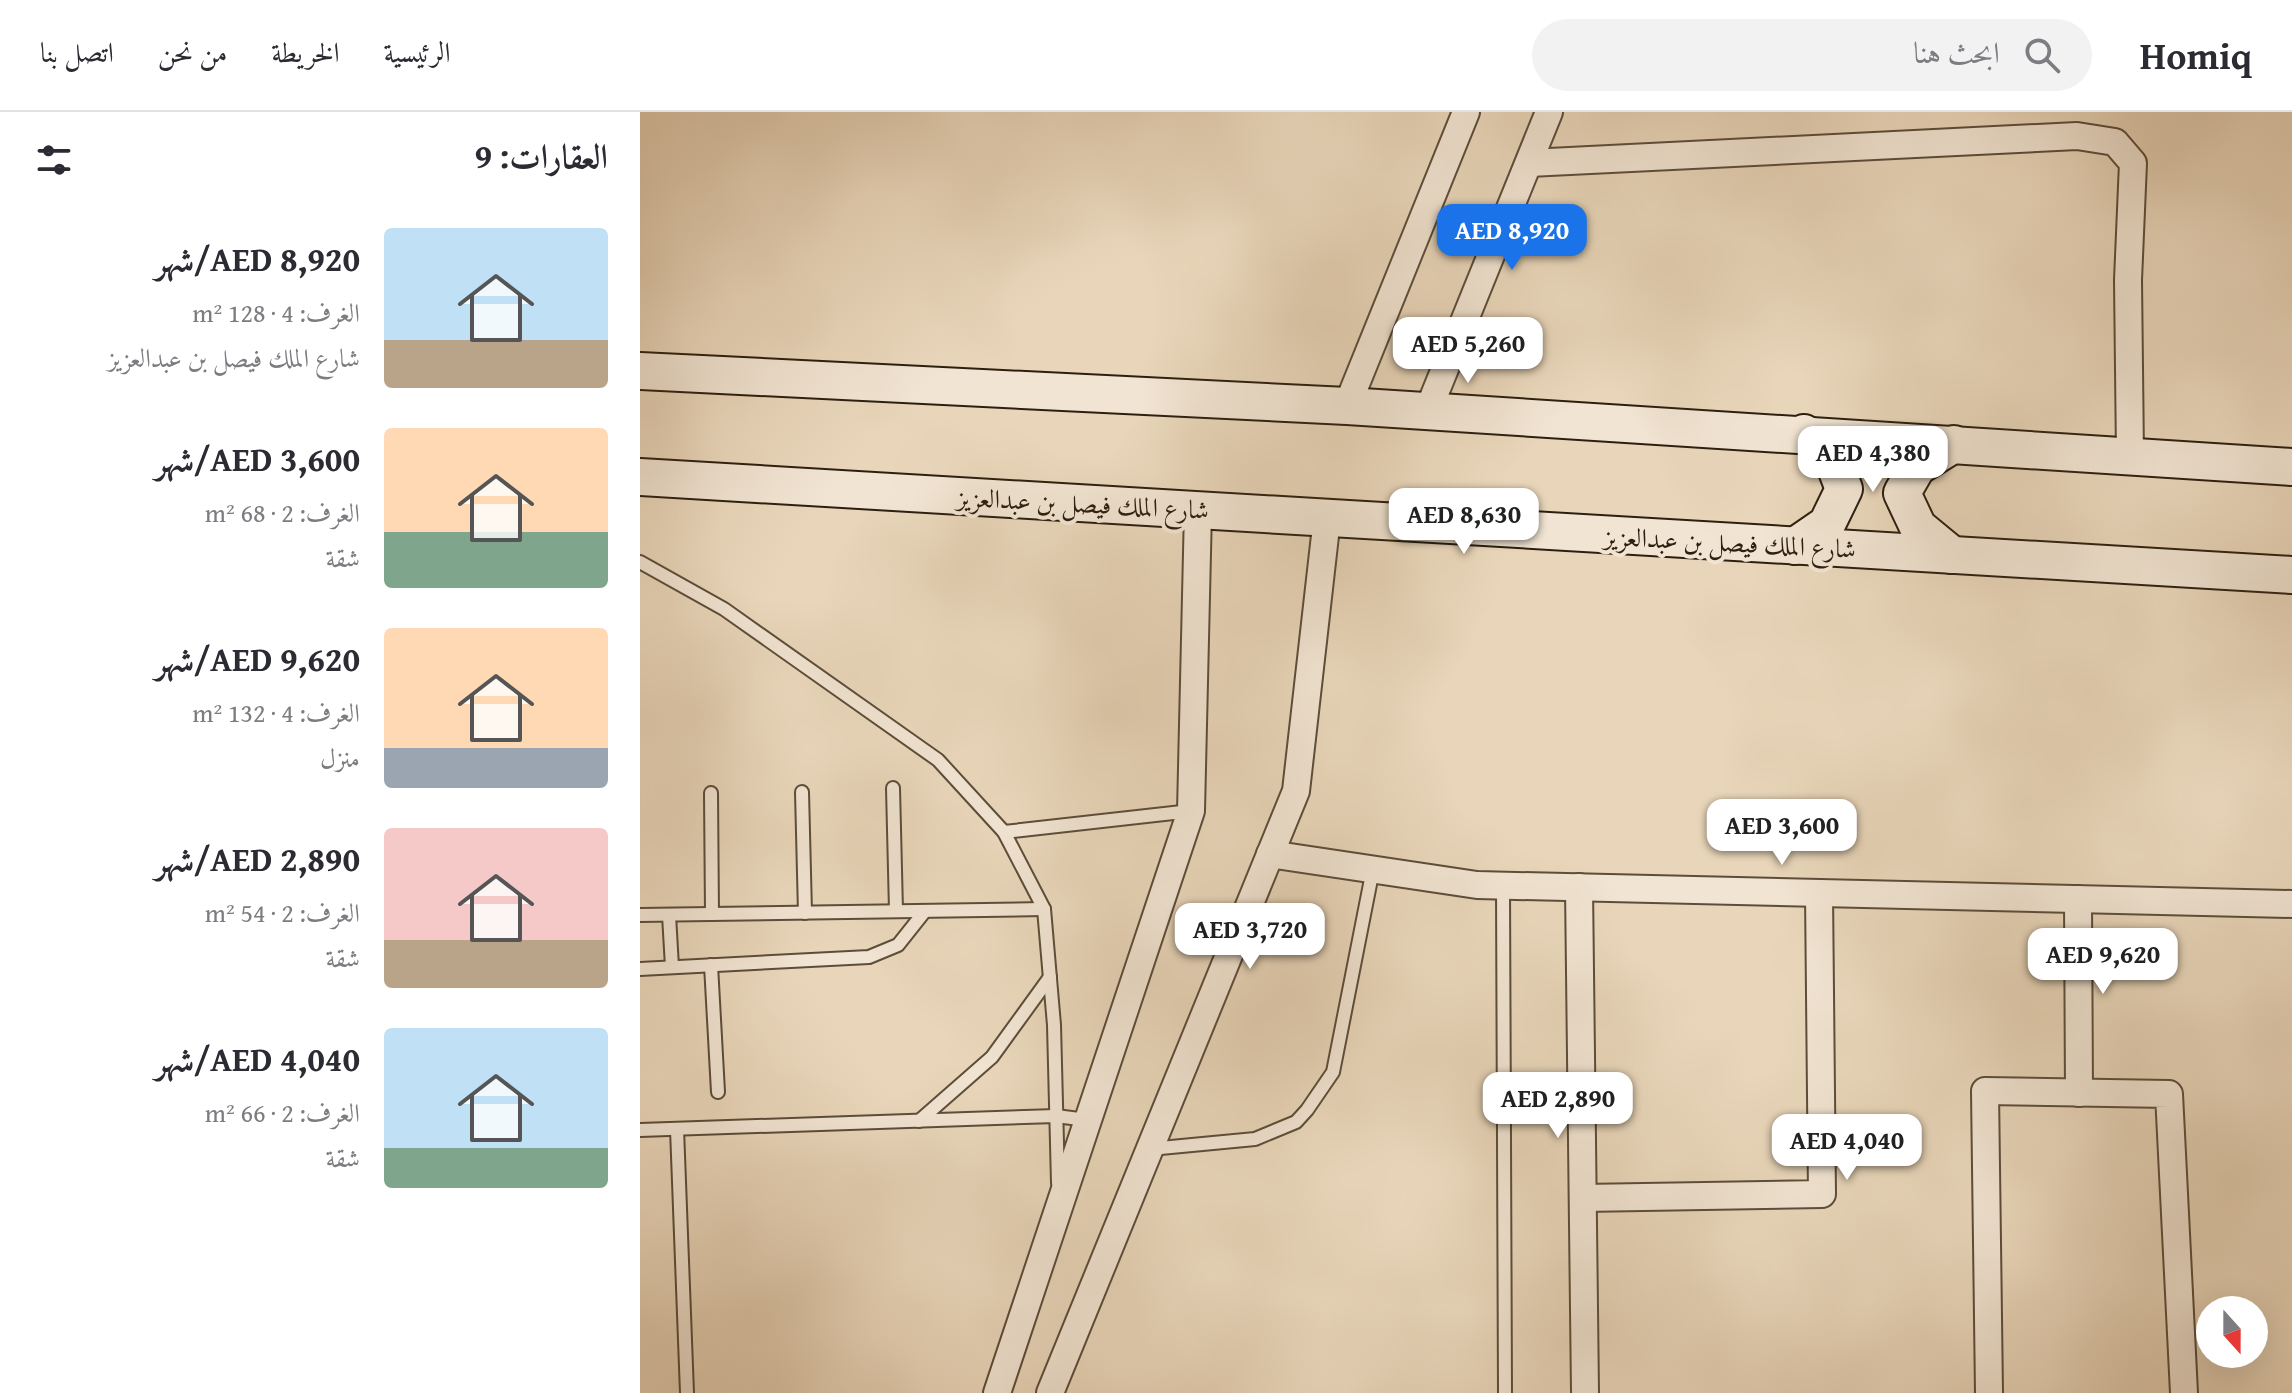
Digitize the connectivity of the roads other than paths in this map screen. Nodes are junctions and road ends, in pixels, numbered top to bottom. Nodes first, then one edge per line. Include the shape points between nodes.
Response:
1 (1466, 112) edge
2 (1549, 112) edge
3 (1529, 163) junction
4 (640, 371) edge
5 (1347, 406) junction
6 (1427, 413) junction
7 (1804, 433) junction
8 (1954, 444) junction
9 (2130, 456) junction
10 (2292, 467) edge
11 (640, 477) edge
12 (1198, 510) junction
13 (1327, 518) junction
14 (1795, 546) junction
15 (1952, 555) junction
16 (640, 562) edge
17 (2292, 575) edge
18 (893, 788) dead end
19 (802, 792) dead end
20 (711, 793) dead end
21 (1191, 811) junction
22 (1004, 832) junction
23 (1270, 854) junction
24 (1373, 869) junction
25 (1503, 886) junction
26 (1579, 887) junction
27 (1819, 893) junction
28 (2078, 899) junction
29 (2292, 904) edge
30 (1044, 909) junction
31 (896, 911) junction
32 (925, 911) junction
33 (805, 913) junction
34 (712, 914) junction
35 (640, 915) edge
36 (669, 915) junction
37 (711, 965) junction
38 (672, 967) junction
39 (640, 969) edge
40 (1050, 977) junction
41 (718, 1092) dead end
42 (2079, 1093) junction
43 (1056, 1116) junction
44 (1087, 1120) junction
45 (919, 1121) junction
46 (677, 1129) junction
47 (640, 1130) edge
48 (1150, 1149) junction
49 (1583, 1198) junction
50 (1059, 1207) junction
51 (687, 1393) edge
52 (997, 1393) edge
53 (1050, 1393) edge
54 (1505, 1393) edge
55 (1585, 1393) edge
56 (1989, 1393) edge
57 (2184, 1393) edge

1 - 5 street
2 - 3 street
3 - 6 street
3 - 9 street via 2077,136 2115,142 2133,163
4 - 5 street
5 - 6 street
6 - 7 street
7 - 8 street
7 - 14 street via 1832,458 1844,489 1827,524
8 - 9 street
8 - 15 street via 1917,467 1902,493 1918,527
9 - 10 street
11 - 12 street, شارع الملك فيصل بن عبدالعزيز
12 - 13 street, شارع الملك فيصل بن عبدالعزيز
12 - 21 street
13 - 14 street, شارع الملك فيصل بن عبدالعزيز
13 - 23 street via 1296,791
14 - 15 street, شارع الملك فيصل بن عبدالعزيز
15 - 17 street, شارع الملك فيصل بن عبدالعزيز
16 - 22 lane via 724,609 938,760
18 - 31 lane
19 - 33 lane
20 - 34 lane
21 - 22 lane
21 - 44 street
22 - 30 lane
23 - 24 street
23 - 48 street
24 - 25 street
24 - 48 lane via 1333,1072 1307,1110 1296,1122 1255,1139
25 - 26 street
25 - 54 lane
26 - 27 street
26 - 49 street
27 - 28 street
27 - 49 street via 1822,1194
28 - 29 street
28 - 42 street
30 - 32 lane
30 - 40 lane
31 - 32 lane
31 - 33 lane
32 - 37 lane via 898,945 869,957
33 - 34 lane
34 - 36 lane
35 - 36 lane
36 - 38 lane
37 - 38 lane
37 - 41 lane
38 - 39 lane
40 - 43 lane
40 - 45 lane via 992,1057
42 - 56 street via 1985,1091
42 - 57 street via 2169,1094
43 - 44 lane
43 - 45 lane
43 - 50 lane
44 - 50 street
45 - 46 lane
46 - 47 lane
46 - 51 lane
48 - 53 street
49 - 55 street
50 - 52 street

